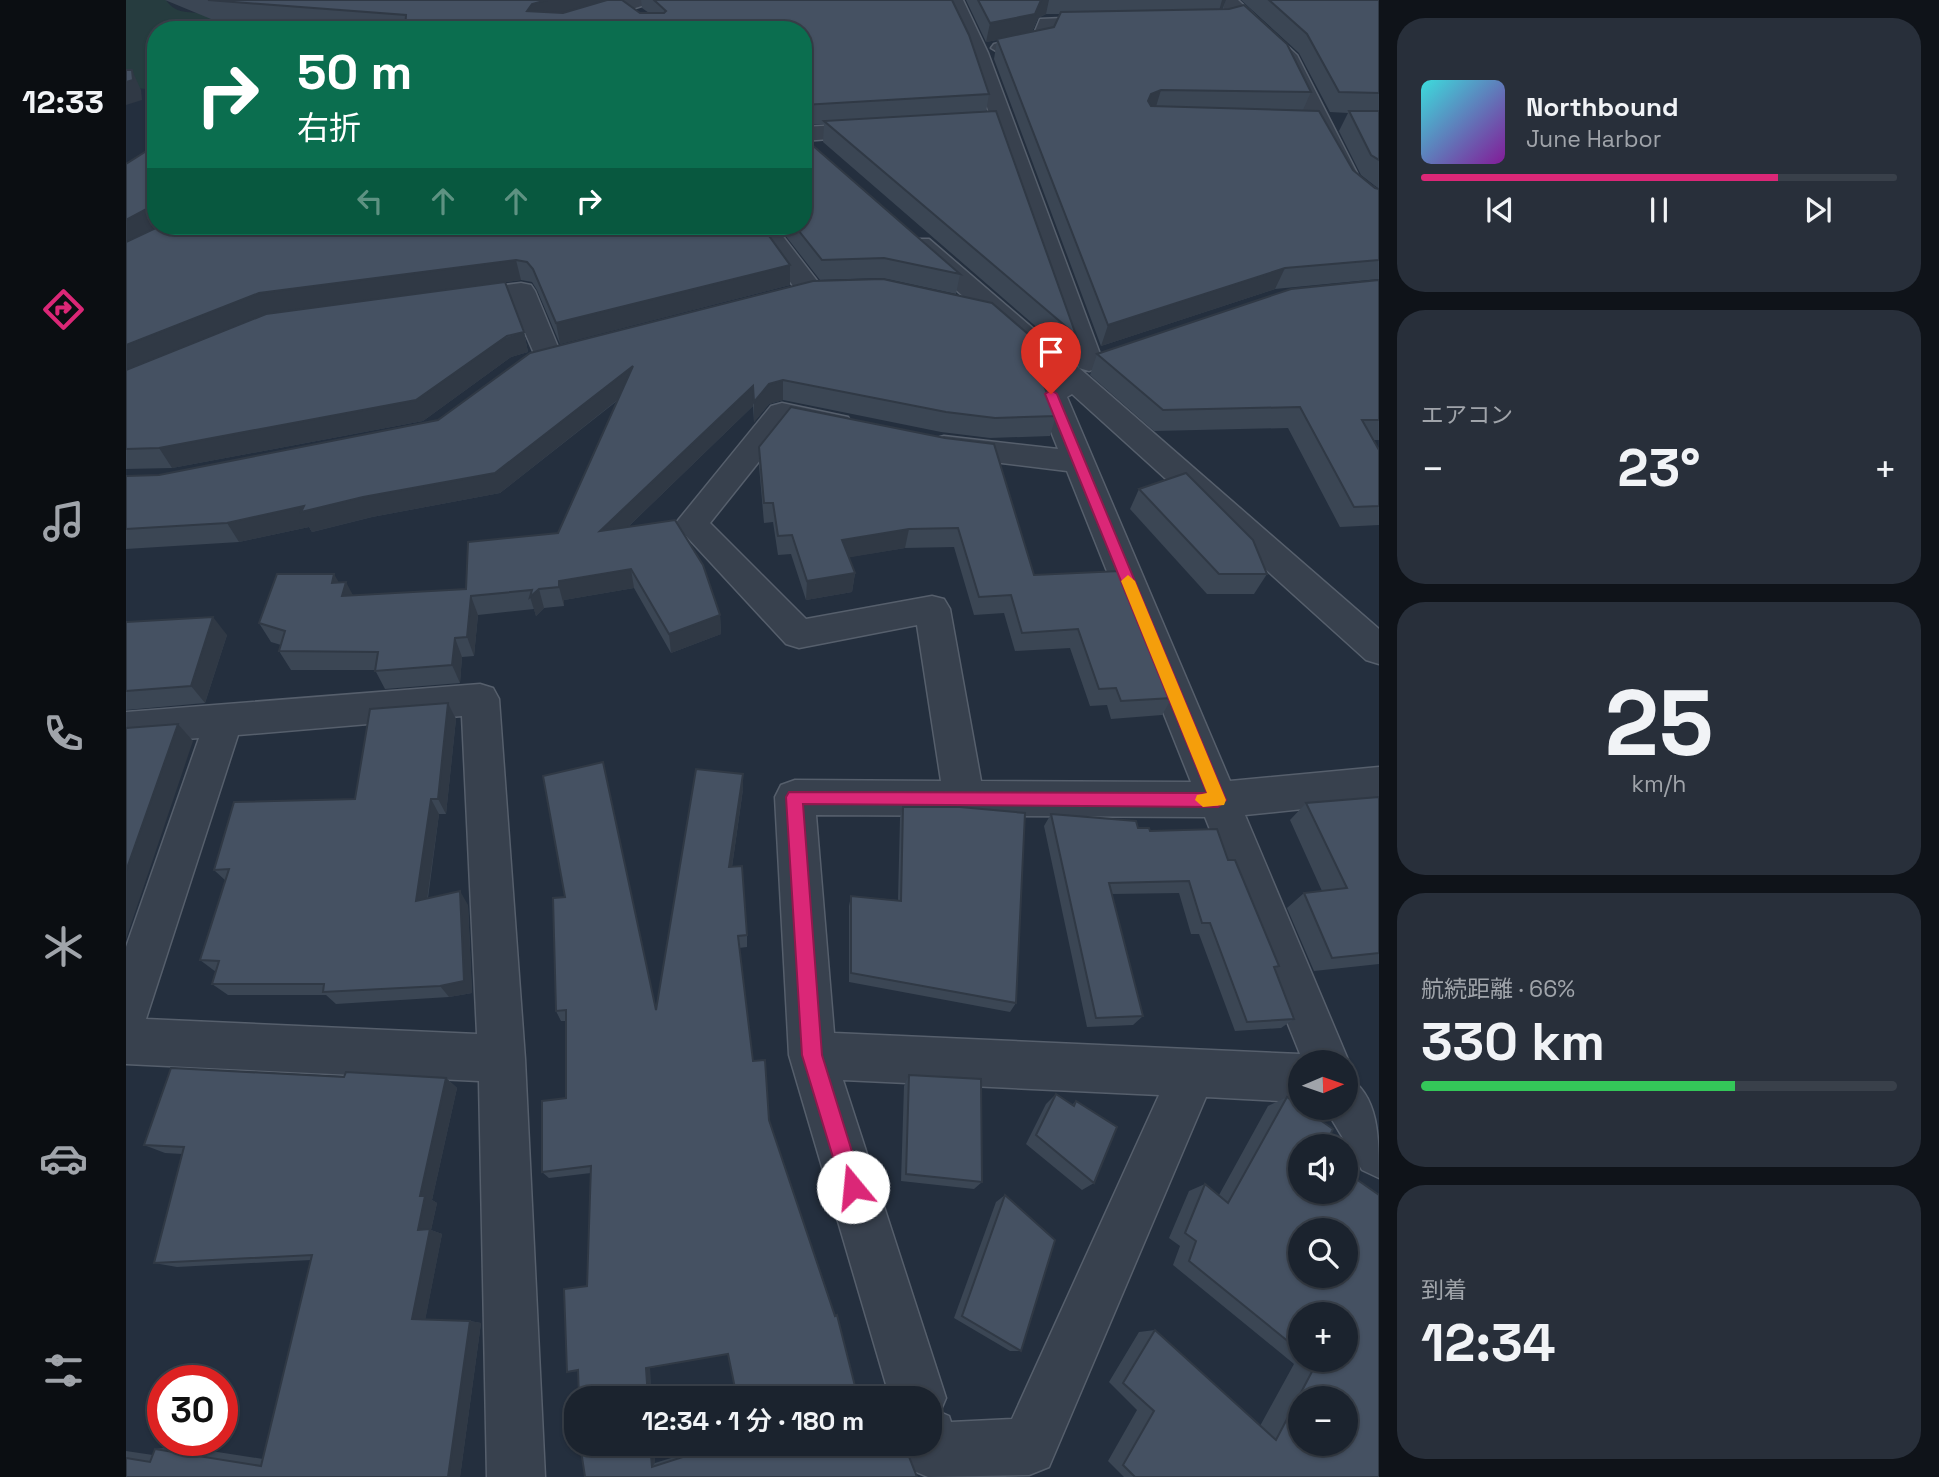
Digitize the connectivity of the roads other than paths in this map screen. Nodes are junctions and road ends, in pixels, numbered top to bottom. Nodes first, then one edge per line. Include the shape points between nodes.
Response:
1 (953, 0) edge
2 (626, 2) edge
3 (1229, 11) edge
4 (570, 21) edge
5 (643, 21) edge
6 (1128, 22) edge
7 (978, 53) junction
8 (1292, 120) edge
9 (1320, 120) junction
10 (1343, 121) dead end
11 (1003, 122) junction
12 (976, 124) edge
13 (897, 129) edge
14 (812, 134) edge
15 (1379, 204) edge
16 (897, 223) edge
17 (767, 235) edge
18 (839, 290) edge
19 (428, 303) edge
20 (947, 303) edge
21 (1001, 315) junction
22 (549, 359) edge
23 (1085, 367) junction
24 (861, 429) edge
25 (914, 440) edge
26 (1079, 462) junction
27 (1379, 650) edge
28 (224, 720) junction
29 (126, 728) edge
30 (1379, 784) edge
31 (964, 798) junction
32 (1218, 800) junction
33 (126, 1013) edge
34 (126, 1041) edge
35 (1321, 1050) edge
36 (812, 1055) junction
37 (502, 1059) junction
38 (1193, 1073) junction
39 (1288, 1077) edge
40 (1358, 1119) edge
41 (1379, 1153) edge
42 (914, 1386) edge
43 (942, 1451) edge
44 (516, 1477) edge

1 - 7 street
2 - 4 street
2 - 5 street
3 - 9 street via 1290,59
6 - 7 street via 1046,23 1042,40
7 - 11 street
8 - 9 street
9 - 10 street
9 - 15 street via 1349,181
11 - 12 street
11 - 23 street
13 - 14 street
16 - 21 street
17 - 18 street via 798,294
19 - 22 street via 520,291
20 - 21 street
21 - 23 street
23 - 26 street via 1051,394
23 - 27 street
24 - 31 street via 782,413 691,524 799,634 932,609
25 - 26 street
26 - 32 street
28 - 29 street
28 - 33 street
28 - 37 street via 480,699
30 - 32 street
31 - 32 street
31 - 36 street via 795,797
32 - 35 street
34 - 37 street
36 - 38 street
36 - 42 street
37 - 44 street
38 - 39 street
38 - 43 street via 1028,1447
40 - 41 street

